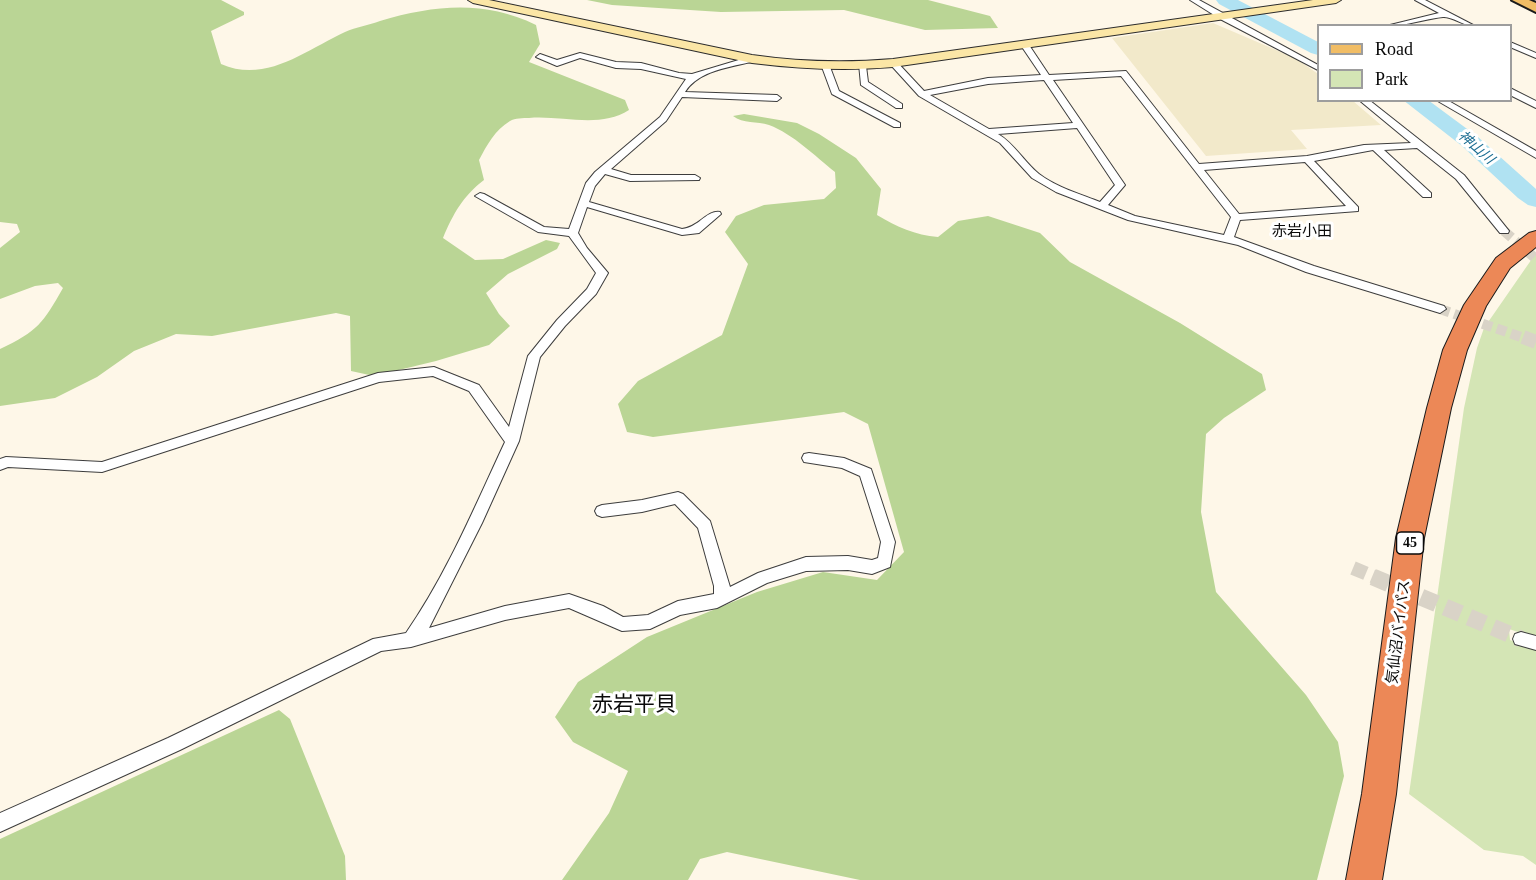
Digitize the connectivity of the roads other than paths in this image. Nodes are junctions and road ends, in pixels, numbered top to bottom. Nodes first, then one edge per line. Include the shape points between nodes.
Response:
1 (473, 0) edge
2 (1194, 0) edge
3 (1336, 0) edge
4 (1419, 0) edge
5 (1518, 0) edge
6 (1536, 8) edge
7 (1447, 14) junction
8 (1221, 16) junction
9 (1400, 24) edge
10 (1467, 24) edge
11 (1024, 44) junction
12 (1512, 45) edge
13 (1536, 56) edge
14 (540, 57) dead end
15 (752, 59) junction
16 (893, 63) junction
17 (862, 66) junction
18 (826, 67) junction
19 (1317, 67) edge
20 (693, 77) junction
21 (1046, 78) junction
22 (1512, 92) edge
23 (679, 94) junction
24 (922, 94) junction
25 (777, 98) dead end
26 (1365, 102) edge
27 (1443, 102) edge
28 (1536, 105) edge
29 (899, 106) dead end
30 (897, 125) dead end
31 (1079, 125) junction
32 (989, 132) junction
33 (1419, 145) junction
34 (1376, 148) junction
35 (1536, 155) edge
36 (1307, 159) junction
37 (1198, 167) junction
38 (604, 170) junction
39 (695, 178) dead end
40 (1427, 195) dead end
41 (480, 196) dead end
42 (583, 203) junction
43 (1102, 206) junction
44 (716, 214) dead end
45 (1236, 217) junction
46 (1504, 231) tunnel mouth
47 (573, 233) junction
48 (1536, 237) edge
49 (1228, 239) junction
50 (1440, 309) tunnel mouth
51 (512, 441) junction
52 (809, 458) dead end
53 (0, 465) edge
54 (602, 511) dead end
55 (721, 598) junction
56 (411, 640) junction
57 (0, 823) edge
58 (1364, 880) edge

1 - 15 street
2 - 8 street
3 - 8 street
4 - 7 street
5 - 6 main road
7 - 9 street
7 - 10 street
8 - 11 street
8 - 19 street
11 - 16 street
11 - 21 street
12 - 13 street
14 - 20 street via 557,63 580,55
15 - 18 street
15 - 20 street
16 - 17 street
16 - 24 street
17 - 18 street
17 - 29 street via 864,83
18 - 30 street via 835,92
20 - 23 street
21 - 24 street via 988,81
21 - 31 street
21 - 37 street via 1123,73
22 - 28 street
23 - 25 street
23 - 38 street via 663,119
24 - 32 street
26 - 33 street
27 - 35 street
31 - 32 street
31 - 43 street via 1120,184
32 - 43 street via 1044,183
33 - 34 street
33 - 46 street via 1460,177
34 - 36 street
34 - 40 street
36 - 37 street
36 - 45 street via 1354,209
37 - 45 street
38 - 39 street via 630,178
38 - 42 street via 590,185
41 - 47 street via 542,230
42 - 44 street via 682,232 695,231
42 - 47 street
43 - 49 street via 1147,222
45 - 49 street
47 - 51 street via 602,273 592,291 534,356
48 - 58 highway, 気仙沼バイパス / 45 via 1503,263 1475,305 1455,350 1438,408 1410,538 1379,794
49 - 50 street
51 - 53 street via 474,388 434,371 378,378 102,467 6,462
51 - 56 street via 475,523
52 - 55 street via 844,463 866,473 888,542 885,562 872,567 806,564
54 - 55 street via 678,498 705,525 722,586
55 - 56 street via 678,608 650,622 622,624 569,601 505,613
56 - 57 street via 379,645

